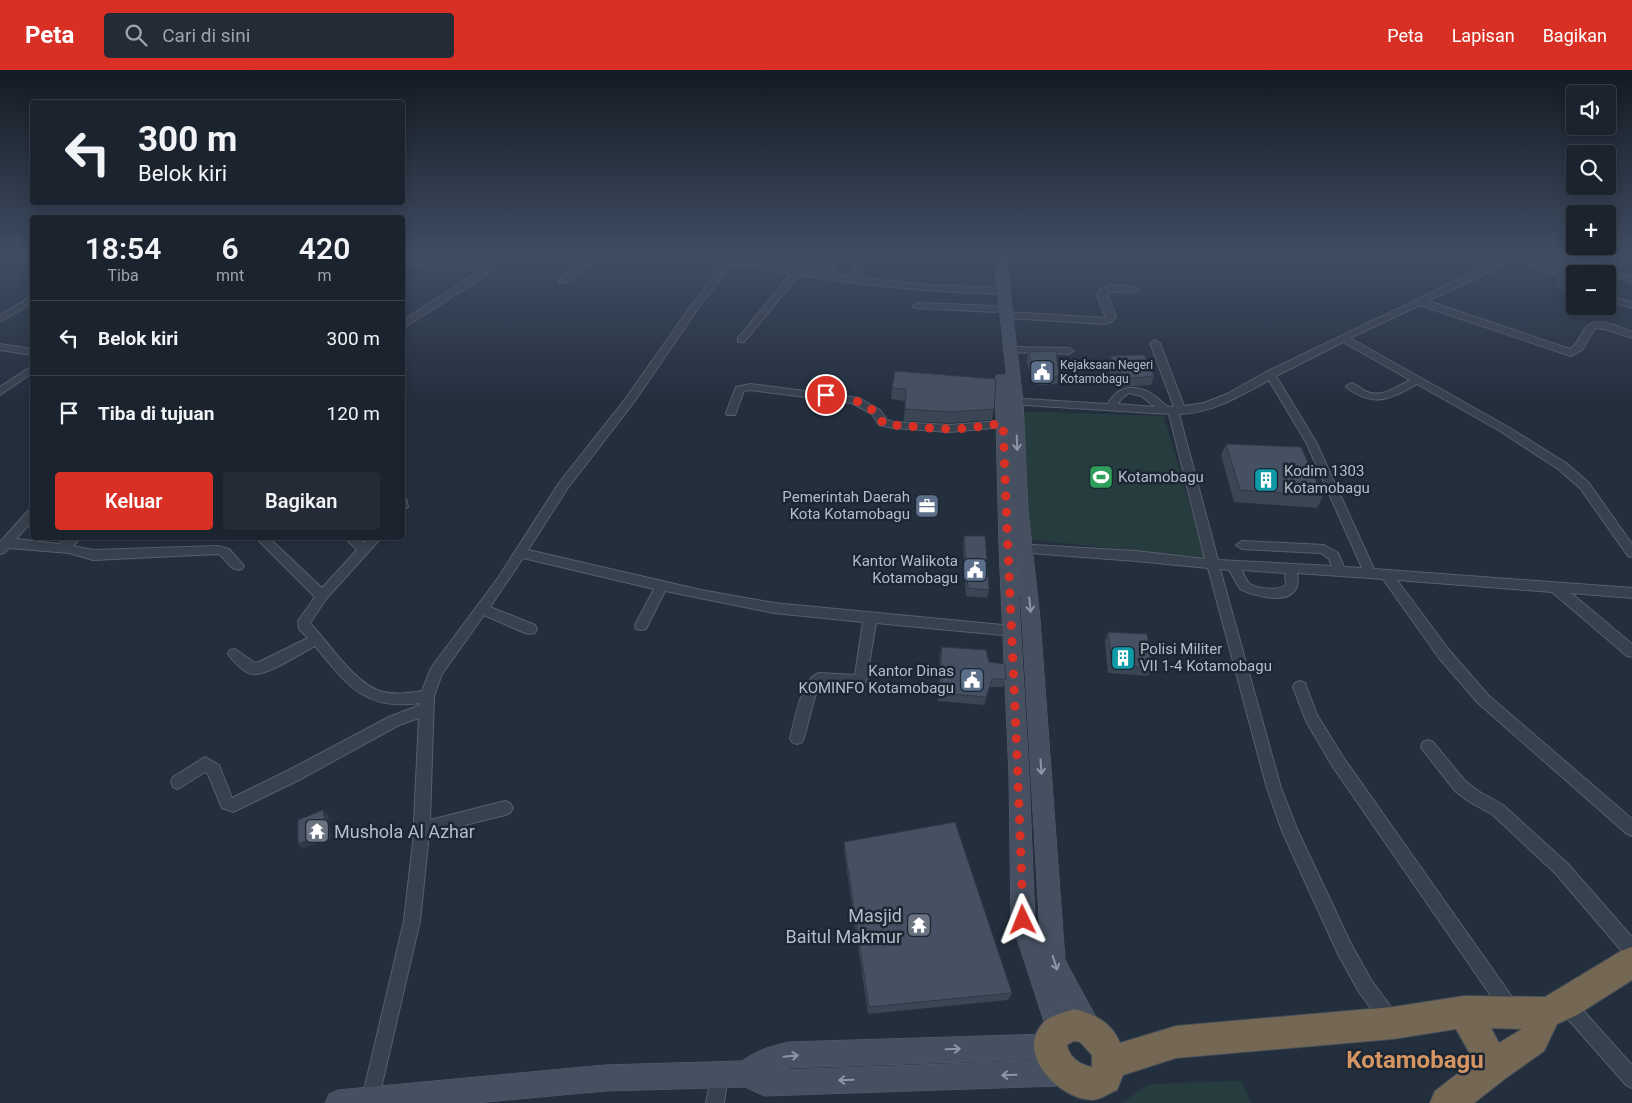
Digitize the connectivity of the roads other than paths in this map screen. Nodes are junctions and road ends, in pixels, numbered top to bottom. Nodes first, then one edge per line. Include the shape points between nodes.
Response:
1 (25, 303) edge
2 (434, 303) edge
3 (697, 303) edge
4 (771, 303) edge
5 (975, 303) edge
6 (1000, 303) edge
7 (1000, 303) edge
8 (1007, 303) edge
9 (1106, 303) edge
10 (1416, 303) edge
11 (1423, 303) edge
12 (918, 306) dead end
13 (0, 319) edge
14 (405, 324) edge
15 (1632, 335) edge
16 (1343, 338) junction
17 (741, 340) dead end
18 (1155, 344) dead end
19 (0, 347) edge
20 (1010, 350) junction
21 (1069, 351) dead end
22 (30, 352) edge
23 (30, 370) edge
24 (1270, 374) junction
25 (1418, 380) junction
26 (1351, 386) dead end
27 (0, 392) edge
28 (1009, 401) junction
29 (1112, 407) junction
30 (1173, 410) junction
31 (731, 413) dead end
32 (1003, 424) junction
33 (30, 520) edge
34 (72, 540) edge
35 (264, 540) edge
36 (352, 540) edge
37 (373, 540) edge
38 (1242, 545) dead end
39 (3, 547) edge
40 (62, 548) junction
41 (1015, 548) junction
42 (364, 550) junction
43 (522, 553) junction
44 (1632, 553) edge
45 (1212, 564) junction
46 (238, 566) dead end
47 (1234, 566) junction
48 (1290, 569) junction
49 (1340, 571) junction
50 (1370, 573) junction
51 (1386, 575) junction
52 (662, 586) junction
53 (1556, 588) junction
54 (1632, 593) edge
55 (322, 596) junction
56 (482, 609) junction
57 (870, 617) junction
58 (641, 625) dead end
59 (530, 629) dead end
60 (1013, 631) junction
61 (317, 639) junction
62 (1632, 652) edge
63 (235, 654) dead end
64 (1300, 687) dead end
65 (426, 703) junction
66 (797, 738) dead end
67 (1428, 746) dead end
68 (178, 782) dead end
69 (505, 808) dead end
70 (421, 829) junction
71 (1632, 829) edge
72 (1632, 950) edge
73 (1632, 962) edge
74 (1556, 1008) junction
75 (1464, 1012) junction
76 (1514, 1014) junction
77 (1393, 1023) junction
78 (1091, 1030) joint
79 (1494, 1066) junction
80 (1077, 1074) edge
81 (718, 1075) junction
82 (1632, 1079) edge
83 (369, 1101) junction
84 (338, 1103) edge
85 (715, 1103) edge
86 (1447, 1103) edge

1 - 13 street
2 - 14 street
3 - 43 street via 630,400 563,486
4 - 17 street
5 - 12 street
6 - 20 main road
7 - 28 main road
8 - 9 street via 1109,320 1111,316
10 - 16 street
11 - 15 street via 1571,353 1579,348 1594,325
16 - 24 street
16 - 25 street
18 - 30 street
19 - 22 street
20 - 21 street
20 - 28 main road
23 - 27 street
24 - 30 street via 1206,406
24 - 50 street via 1311,442
25 - 26 street via 1375,398 1361,394
25 - 44 street via 1504,429 1575,475
28 - 29 street
28 - 32 main road
28 -> 41 main road via 1020,510
29 - 30 street
29 - 30 street via 1120,394 1137,390
30 - 45 street
31 - 32 street via 740,388 750,386 855,400 876,412 883,423 893,425 956,429
32 - 41 main road
33 - 39 street
34 - 40 street
35 - 55 street
36 - 42 street
37 - 42 street
38 - 49 street via 1324,549 1334,556
39 - 40 street
40 - 46 street via 92,555 218,550 225,552
41 - 45 street
41 - 60 main road
41 -> 78 main road via 1031,620 1053,963
42 - 55 street
43 - 52 street
43 - 56 street
45 - 47 street
45 - 77 street via 1274,788 1290,831 1344,948 1365,986
47 - 48 street
47 - 48 street via 1244,586 1264,592 1284,593 1290,589
48 - 49 street
49 - 50 street
50 - 51 street
51 - 53 street
51 - 71 street via 1444,654 1483,700
52 - 57 street via 774,608
52 - 58 street
53 - 54 street
53 - 62 street
55 - 61 street via 304,621
56 - 59 street
56 - 65 street via 436,672
57 - 60 street
57 - 66 street via 861,678 857,681 819,679 809,694
60 - 80 main road via 1023,920
61 - 63 street via 253,669
61 - 65 street via 356,683 382,698
64 - 76 street via 1311,717 1338,762
65 - 68 street via 294,776 233,805 227,803 214,770 205,764
65 - 70 street
67 - 72 street via 1460,786 1498,810 1562,869
69 - 70 street
70 - 83 street via 412,921
73 - 74 highway
74 - 76 highway
74 - 79 highway via 1533,1040
74 - 82 street
75 - 76 highway
75 - 77 highway
75 - 79 highway
77 - 80 highway via 1176,1042
78 - 80 highway via 1104,1044
79 - 86 highway
80 - 81 main road via 764,1083 747,1074
81 - 83 main road via 605,1078
81 - 85 street
83 - 84 main road

